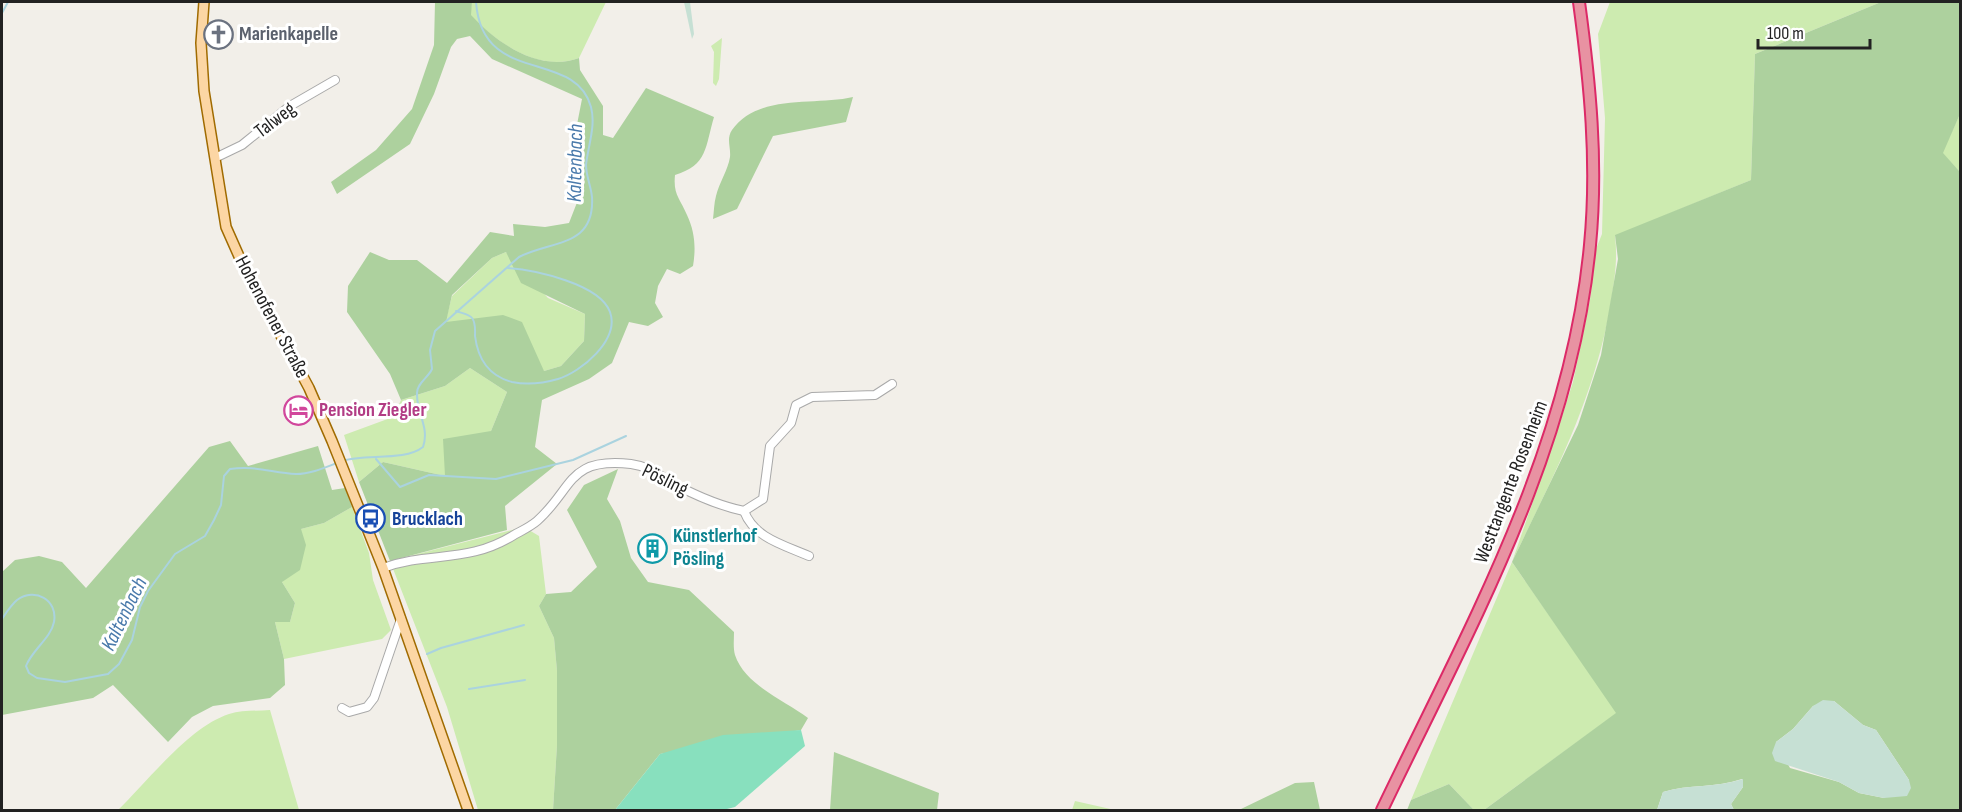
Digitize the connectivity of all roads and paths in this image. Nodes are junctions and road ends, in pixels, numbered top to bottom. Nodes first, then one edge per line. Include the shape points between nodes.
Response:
1 (204, 2) edge
2 (1579, 2) edge
3 (336, 80) dead end
4 (215, 159) junction
5 (892, 384) dead end
6 (744, 510) junction
7 (809, 556) dead end
8 (383, 568) junction
9 (401, 619) junction
10 (342, 708) dead end
11 (468, 810) edge
12 (1382, 810) edge

1 - 4 main road, Hohenofener Straße via 204,92
2 - 12 highway, Westtangente Rosenheim via 1593,119 1593,197 1586,283 1569,375 1522,512
3 - 4 street, Talweg via 290,106 242,145
4 - 8 main road, Hohenofener Straße via 226,227 309,388
5 - 6 street via 875,395 802,399 791,423 770,446 763,499
6 - 7 street via 748,522 765,537
6 - 8 street, Pösling via 692,493 650,468 608,463 572,477 537,521 497,546 468,555
8 - 9 main road, Hohenofener Straße
9 - 10 street via 375,698 368,707 349,712
9 - 11 main road, Hohenofener Straße

